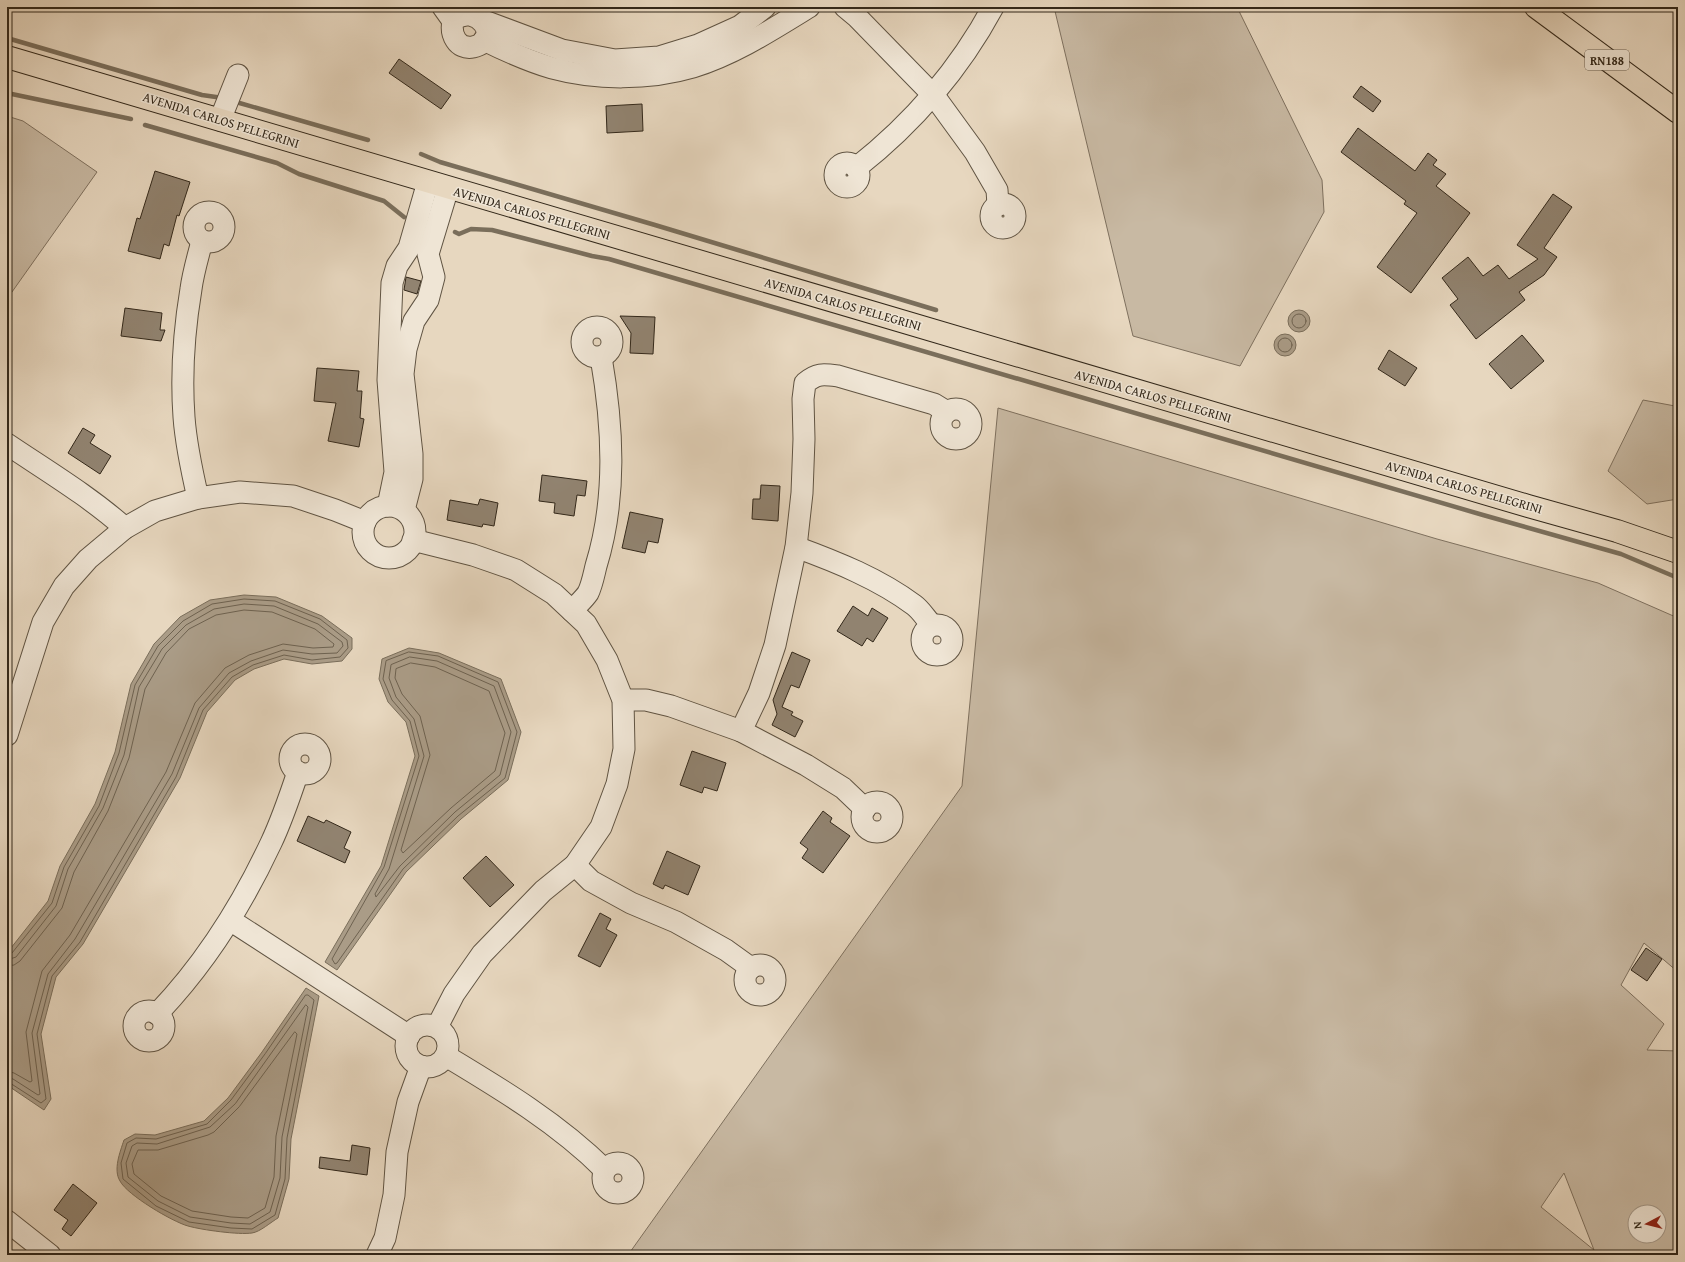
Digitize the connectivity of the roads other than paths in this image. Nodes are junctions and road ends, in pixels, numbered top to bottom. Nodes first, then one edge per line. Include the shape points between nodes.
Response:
1 (765, 7) edge
2 (810, 7) edge
3 (845, 7) edge
4 (993, 7) edge
5 (1536, 7) edge
6 (448, 14) edge
7 (478, 20) edge
8 (7, 57) edge
9 (238, 75) dead end
10 (933, 94) junction
11 (1678, 112) edge
12 (220, 120) junction
13 (856, 168) dead end
14 (438, 185) junction
15 (998, 206) dead end
16 (202, 241) dead end
17 (409, 248) junction
18 (428, 254) junction
19 (390, 315) junction
20 (414, 320) junction
21 (601, 357) dead end
22 (947, 412) dead end
23 (7, 428) edge
24 (7, 444) edge
25 (198, 498) junction
26 (396, 508) junction
27 (365, 522) junction
28 (125, 528) junction
29 (413, 540) junction
30 (796, 547) junction
31 (1678, 552) edge
32 (572, 611) junction
33 (932, 625) dead end
34 (14, 690) edge
35 (624, 700) junction
36 (741, 731) junction
37 (7, 736) edge
38 (298, 772) dead end
39 (865, 809) dead end
40 (574, 865) junction
41 (230, 920) junction
42 (751, 968) dead end
43 (157, 1014) dead end
44 (437, 1027) junction
45 (408, 1036) junction
46 (446, 1056) junction
47 (421, 1066) junction
48 (605, 1170) dead end
49 (7, 1222) edge
50 (50, 1255) edge
51 (377, 1255) edge

1 - 7 street via 740,26 698,45 659,57 615,60 562,50
2 - 7 street via 736,49 693,67 649,76 598,76 552,68 509,53
3 - 10 street
4 - 10 street via 975,39
5 - 11 main road, RN188
6 - 7 street via 461,13
6 - 7 street via 454,38 463,46 474,46
8 - 12 main road, AVENIDA CARLOS PELLEGRINI
9 - 12 street
10 - 13 street via 885,145
10 - 15 street via 975,152 997,190
12 - 14 main road, AVENIDA CARLOS PELLEGRINI
14 - 17 street
14 - 18 street
14 - 31 main road, AVENIDA CARLOS PELLEGRINI via 1617,531
16 - 25 street via 191,287 185,330 184,376 189,459
17 - 18 street
17 - 19 street via 397,266 392,283
18 - 20 street via 434,276 428,300
19 - 20 street
19 - 26 street via 388,380 396,472
20 - 26 street via 406,349 403,374 412,454 412,479
21 - 32 street via 608,395 611,436 610,489 603,543 588,592
22 - 30 street via 934,404 838,376 824,374 805,383 802,493
23 - 24 street
24 - 28 street via 74,488
25 - 27 street via 240,492 293,496
25 - 28 street via 155,512
26 - 27 street via 380,507 372,512
26 - 29 street via 410,516 415,532
27 - 29 street via 365,543 377,555 386,558 403,554
28 - 34 street via 88,559 64,586 43,622
29 - 32 street via 473,555 516,570 554,594
30 - 33 street via 838,562 879,584 915,606
30 - 36 street via 775,645 759,693
32 - 35 street via 586,624 607,660
34 - 37 street
35 - 36 street via 646,700 671,706
35 - 40 street via 624,749 617,784 600,827
36 - 39 street via 806,765 843,788
38 - 41 street via 272,843
40 - 42 street via 591,881 630,903 682,925 726,950
40 - 44 street via 543,891 482,954 454,994
41 - 43 street via 181,989
41 - 45 street
44 - 45 street via 418,1027
44 - 46 street via 446,1036
45 - 47 street via 406,1043 409,1057
46 - 47 street via 435,1065
46 - 48 street via 508,1092 590,1154
47 - 51 street via 408,1102 397,1152 394,1194 385,1238
49 - 50 street

